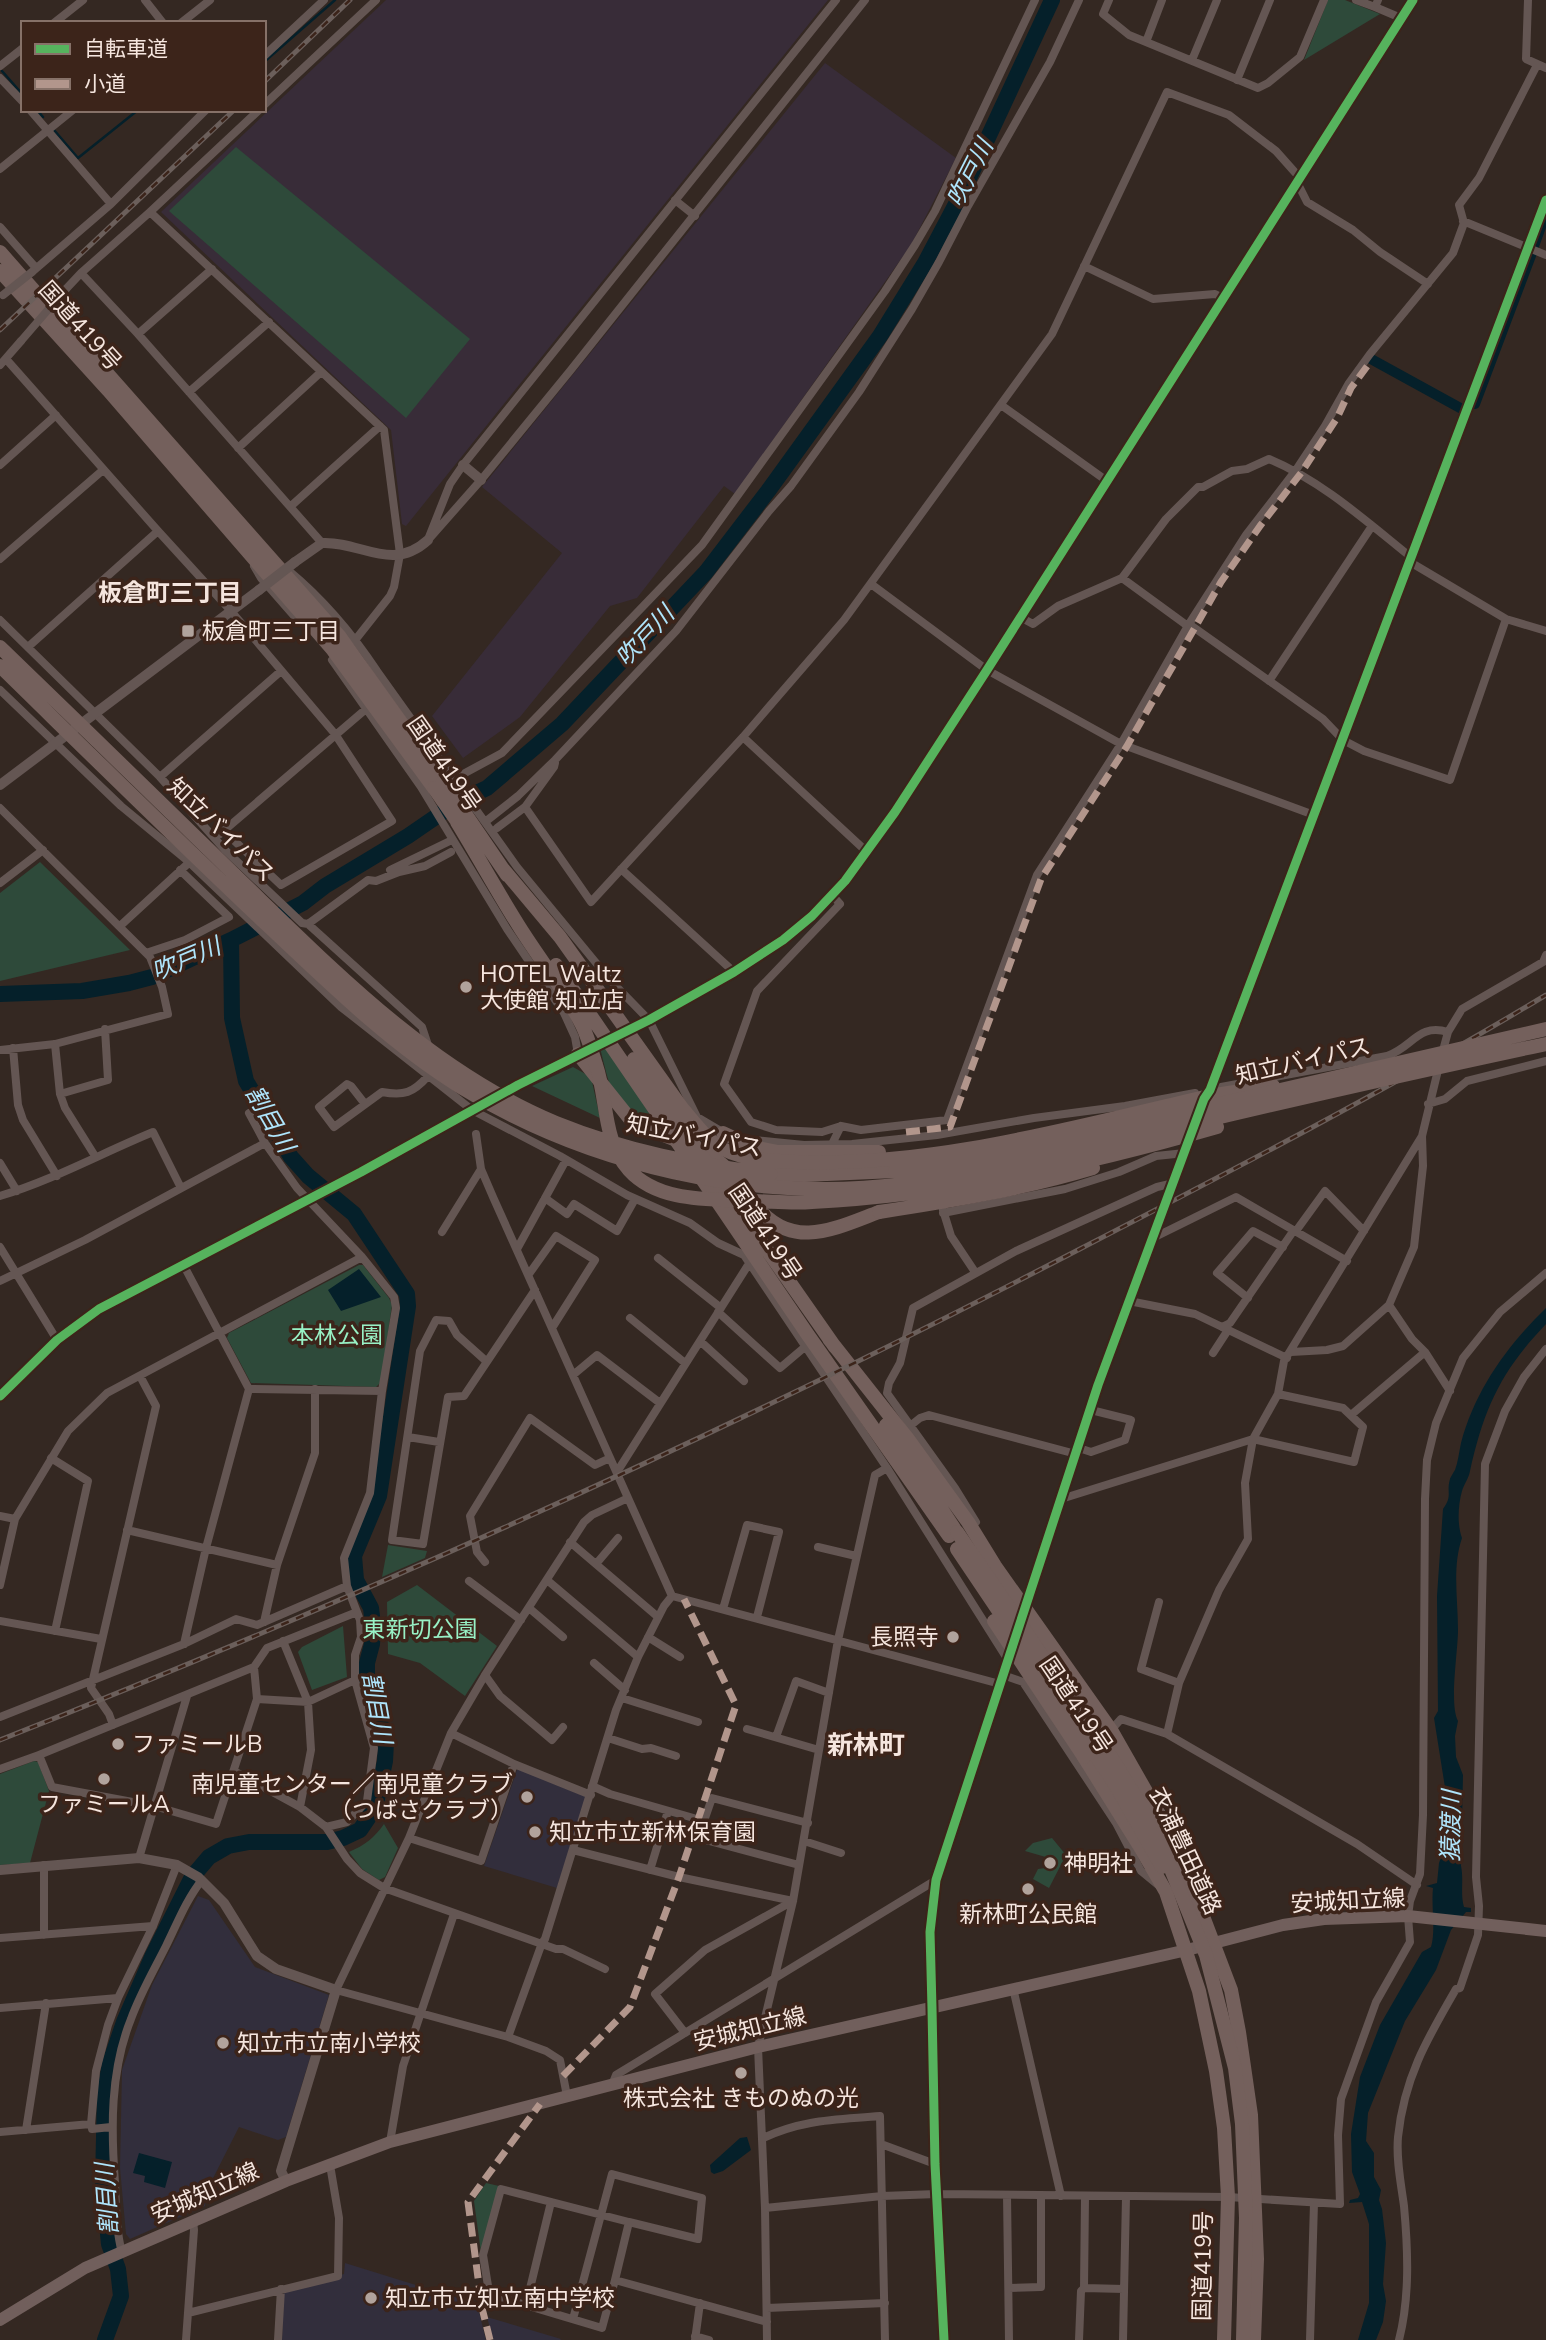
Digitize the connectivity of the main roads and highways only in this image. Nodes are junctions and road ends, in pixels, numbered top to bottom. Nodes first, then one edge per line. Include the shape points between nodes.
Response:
1 (0, 241) edge
2 (0, 252) edge
3 (0, 271) edge
4 (1, 292) edge
5 (112, 386) junction
6 (0, 647) edge
7 (0, 666) edge
8 (439, 787) junction
9 (457, 822) junction
10 (503, 869) junction
11 (1546, 1029) edge
12 (1546, 1044) edge
13 (579, 1054) road end
14 (1360, 1078) junction
15 (1094, 1122) junction
16 (723, 1133) road end
17 (1129, 1151) junction
18 (830, 1339) junction
19 (895, 1450) junction
20 (949, 1536) junction
21 (1546, 1931) edge
22 (1214, 1942) junction
23 (1187, 1950) junction
24 (0, 2320) edge
25 (1224, 2340) edge
26 (1236, 2340) edge
27 (1243, 2340) edge
28 (1254, 2340) edge

1 - 5 highway via 85,335
2 - 5 highway, 国道419号
3 - 5 highway, 国道419号
4 - 5 highway via 51,339
5 - 8 highway, 国道419号 via 333,650
5 - 8 highway, 国道419号 via 340,637
6 - 14 highway, 知立バイパス, bridge via 395,1025 509,1100 616,1145 655,1156 771,1174 895,1171 981,1158
7 - 14 highway, 知立バイパス, bridge via 385,1034 500,1110 617,1157 695,1176 770,1186 807,1189 901,1184 993,1169
8 - 9 highway, 国道419号, bridge
8 - 10 highway, 国道419号, bridge
9 - 17 highway, bridge via 583,1026 598,1069 616,1151 646,1184 699,1199 809,1203 934,1191
9 - 19 highway, 国道419号, bridge
10 - 15 highway, bridge via 560,937 682,1108 722,1148 765,1160 870,1161 1000,1142
10 - 18 highway, 国道419号, bridge
11 - 14 highway, 知立バイパス, bridge
12 - 14 highway, 知立バイパス, bridge
13 - 17 highway, bridge via 630,1119 719,1162 768,1219 802,1233 832,1229 878,1212 1045,1182 1095,1168
14 - 15 highway, bridge via 1209,1096
14 - 17 highway, bridge
15 - 16 highway, bridge via 879,1152 778,1152
18 - 19 highway, 国道419号
18 - 22 highway, 国道419号 via 968,1522 1111,1730 1182,1861
19 - 20 highway, 国道419号
19 - 27 highway, 衣浦豊田道路, bridge via 1108,1750 1163,1847 1201,1943 1235,2068 1242,2124 1246,2218
20 - 23 highway, 国道419号, bridge via 963,1573 1139,1844 1166,1892
20 - 26 highway, 衣浦豊田道路, bridge via 1144,1834 1168,1877 1200,1965 1222,2043 1235,2135 1239,2206
21 - 22 main road, 安城知立線 via 1411,1917 1324,1919
22 - 23 main road, 安城知立線
22 - 28 highway, 国道419号 via 1231,1990 1251,2115 1257,2259
23 - 24 main road, 安城知立線 via 758,2047 390,2142 286,2181 85,2268
23 - 25 highway, 国道419号 via 1216,2071 1224,2127 1228,2197

